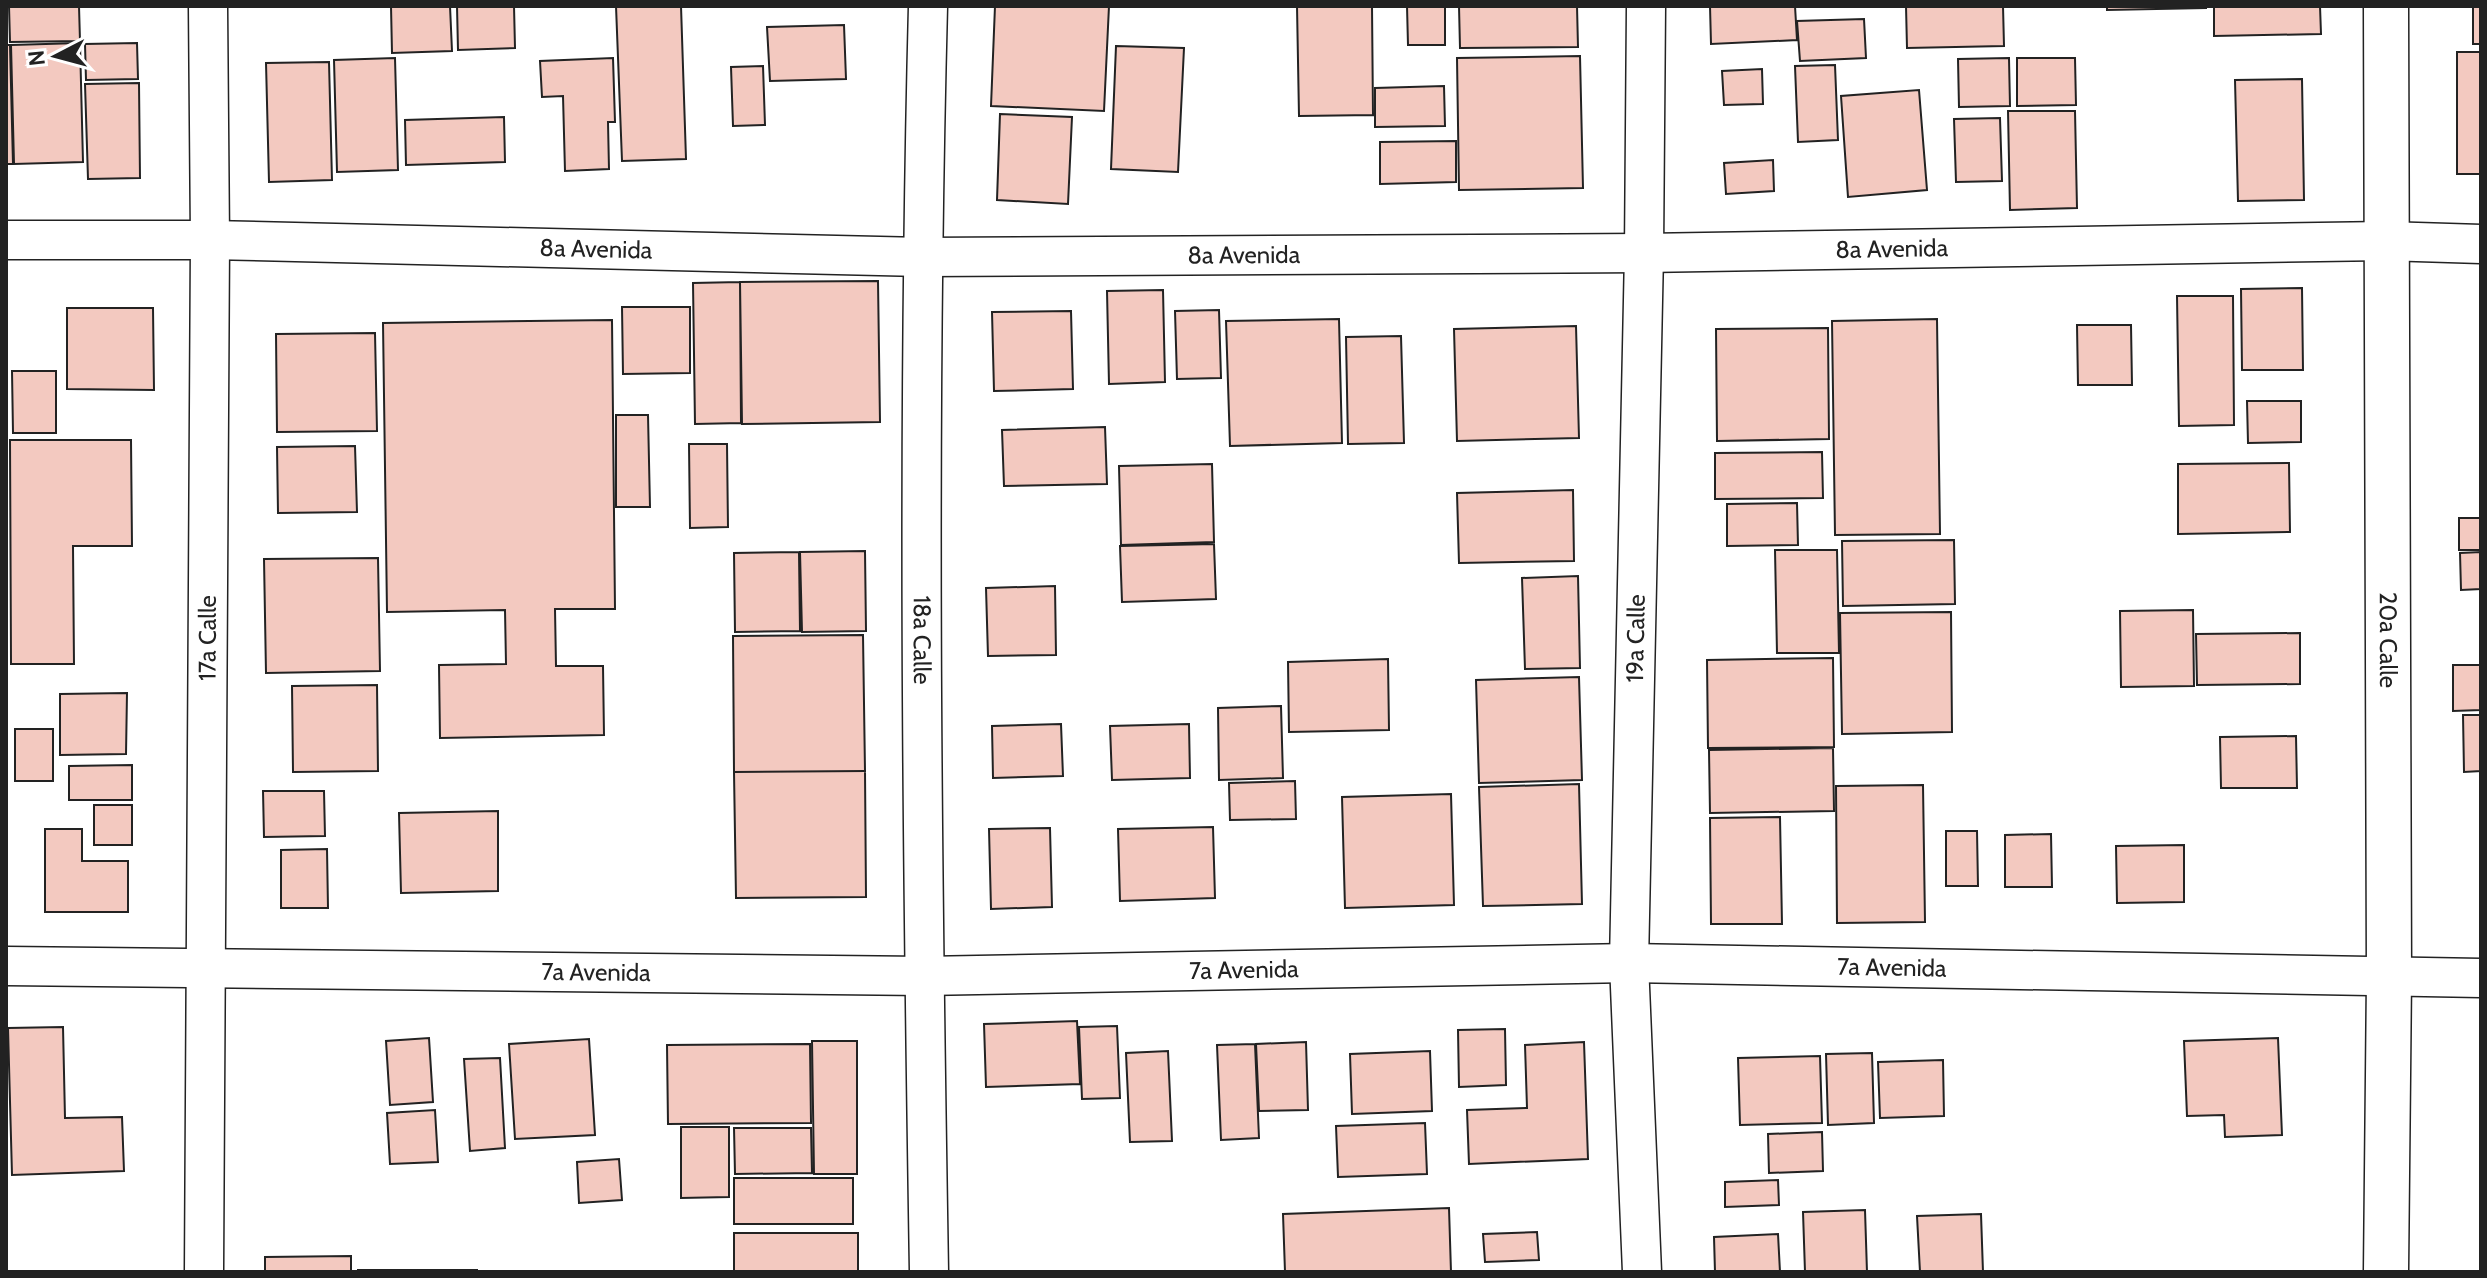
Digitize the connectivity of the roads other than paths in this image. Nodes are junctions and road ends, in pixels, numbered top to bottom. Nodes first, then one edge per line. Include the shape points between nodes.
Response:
1 (208, 6) edge
2 (928, 6) edge
3 (1646, 6) edge
4 (2386, 6) edge
5 (6, 240) edge
6 (210, 240) junction
7 (2385, 241) junction
8 (2481, 244) edge
9 (1644, 253) junction
10 (922, 257) junction
11 (1629, 963) junction
12 (6, 966) edge
13 (205, 969) junction
14 (924, 976) junction
15 (2389, 977) junction
16 (2481, 978) edge
17 (204, 1272) edge
18 (929, 1272) edge
19 (1642, 1272) edge
20 (2386, 1272) edge

1 - 6 street, 17a Calle
2 - 10 street, 18a Calle
3 - 9 street, 19a Calle
4 - 7 street, 20a Calle
5 - 6 street, 8a Avenida
6 - 10 street, 8a Avenida
6 - 13 street, 17a Calle
7 - 8 street, 8a Avenida
7 - 9 street, 8a Avenida
7 - 15 street, 20a Calle
9 - 10 street, 8a Avenida
9 - 11 street, 19a Calle
10 - 14 street, 18a Calle
11 - 14 street, 7a Avenida
11 - 15 street, 7a Avenida
11 - 19 street, 19a Calle
12 - 13 street, 7a Avenida
13 - 14 street, 7a Avenida
13 - 17 street, 17a Calle
14 - 18 street, 18a Calle
15 - 16 street, 7a Avenida
15 - 20 street, 20a Calle

